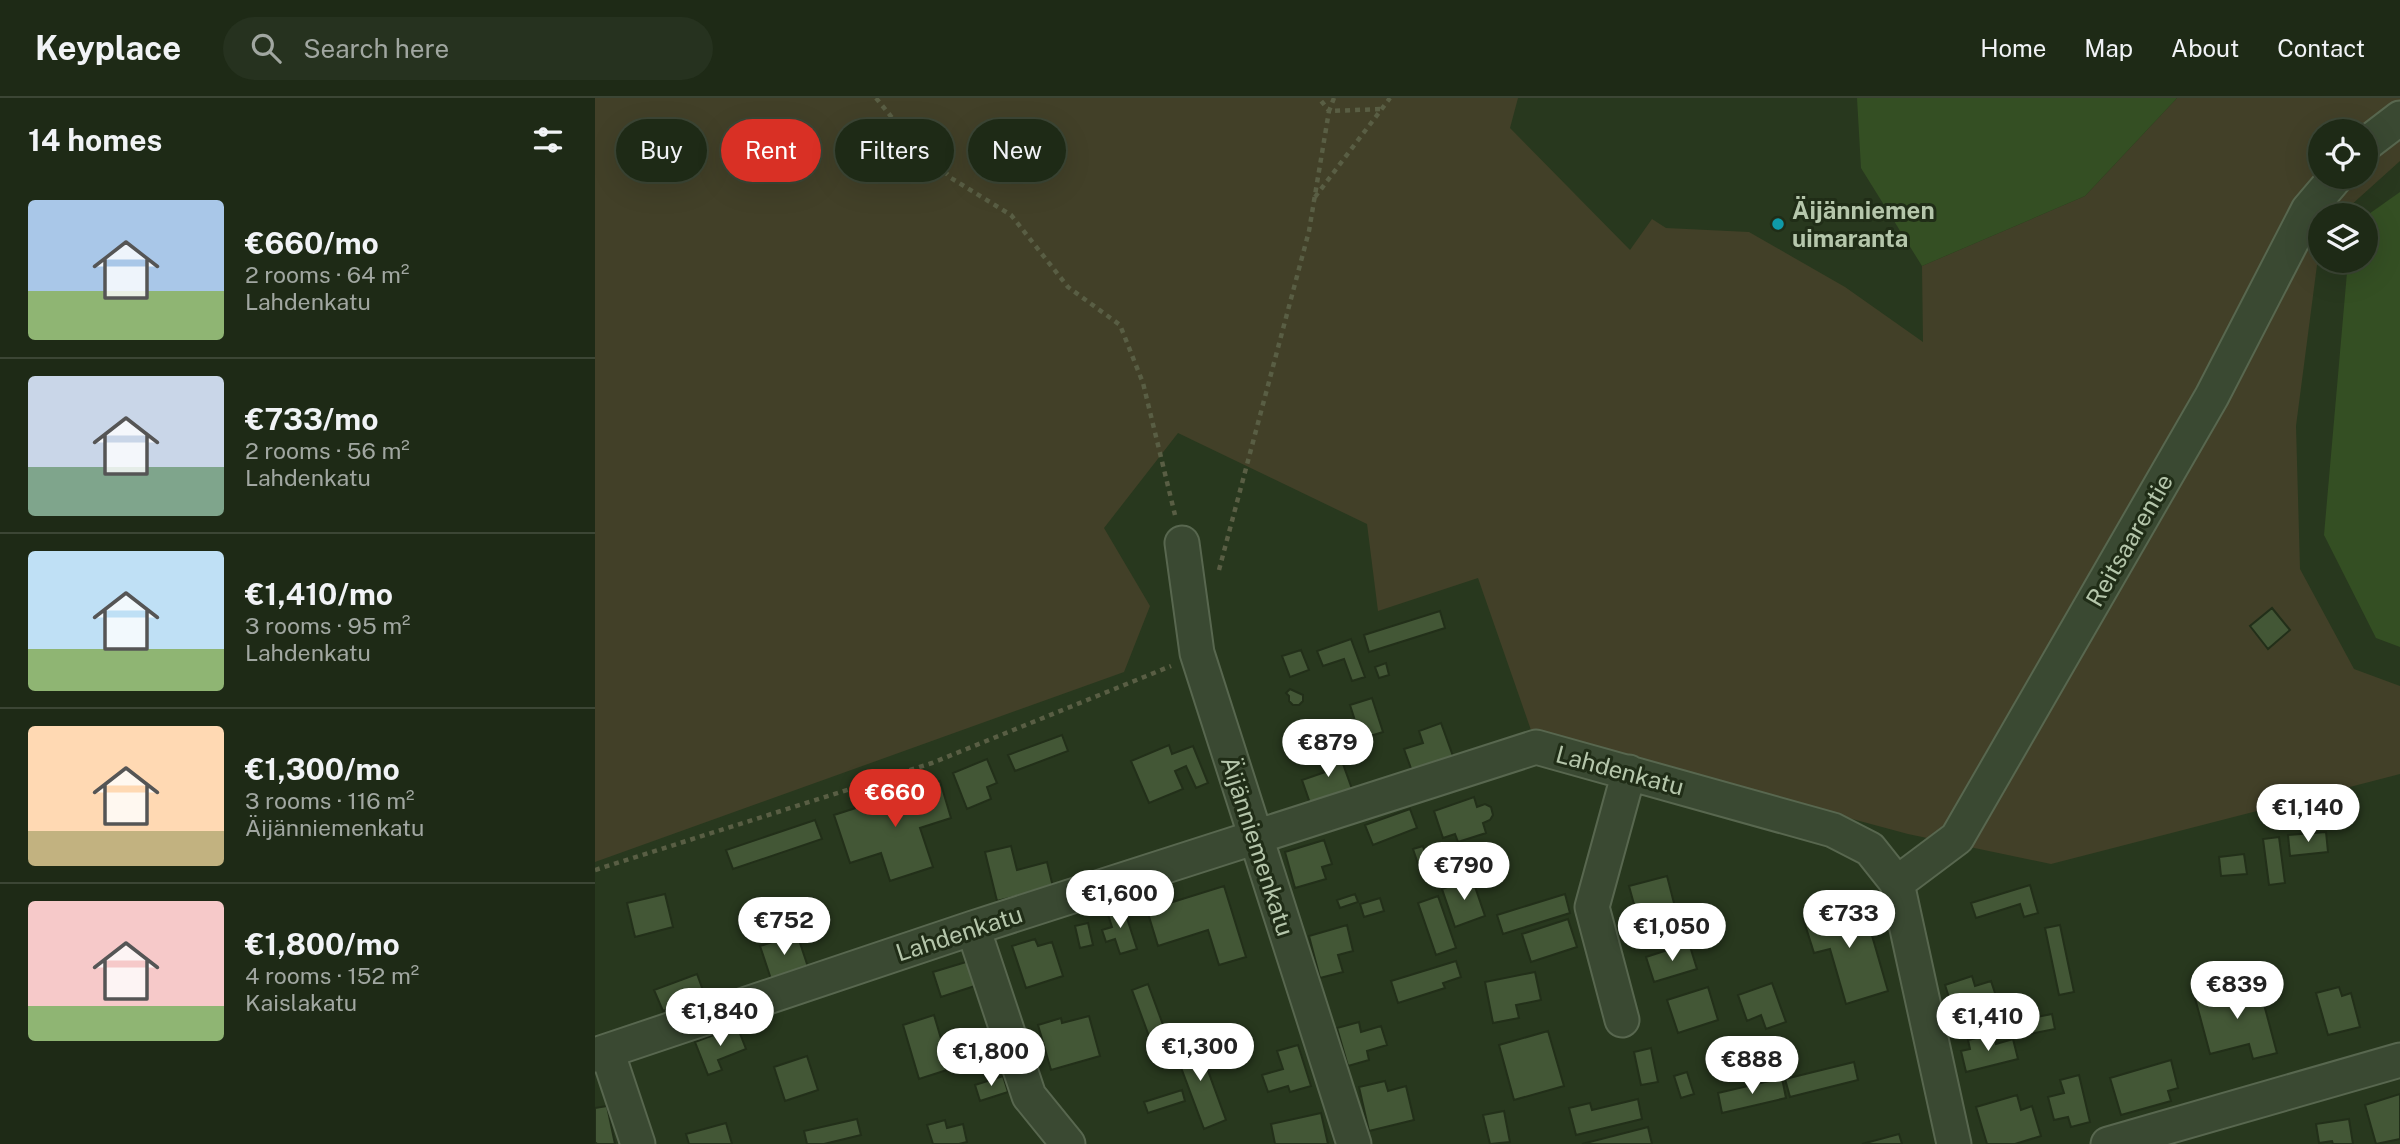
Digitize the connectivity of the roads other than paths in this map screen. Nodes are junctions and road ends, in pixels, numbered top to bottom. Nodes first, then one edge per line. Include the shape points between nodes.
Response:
1 (2400, 118) edge
2 (2378, 135) edge
3 (2326, 189) edge
4 (1182, 543) road end
5 (1629, 772) junction
6 (1254, 837) junction
7 (1897, 883) junction
8 (973, 928) junction
9 (1622, 1020) dead end
10 (601, 1053) edge
11 (2400, 1060) edge
12 (638, 1144) edge
13 (1068, 1144) edge
14 (1354, 1144) edge
15 (1954, 1144) edge
16 (2108, 1144) edge

1 - 2 street
3 - 7 street, Reitsaarentie via 2308,210 2212,396 1957,838
4 - 6 street, Äijänniemenkatu via 1196,653
5 - 6 street, Lahdenkatu via 1536,747
5 - 7 street, Lahdenkatu via 1833,830 1870,849
5 - 9 street via 1593,907
6 - 8 street, Lahdenkatu
6 - 14 street, Äijänniemenkatu
7 - 15 street, Lahdenkatu
8 - 10 street, Lahdenkatu
8 - 13 street via 1029,1096
10 - 12 street
11 - 16 street

